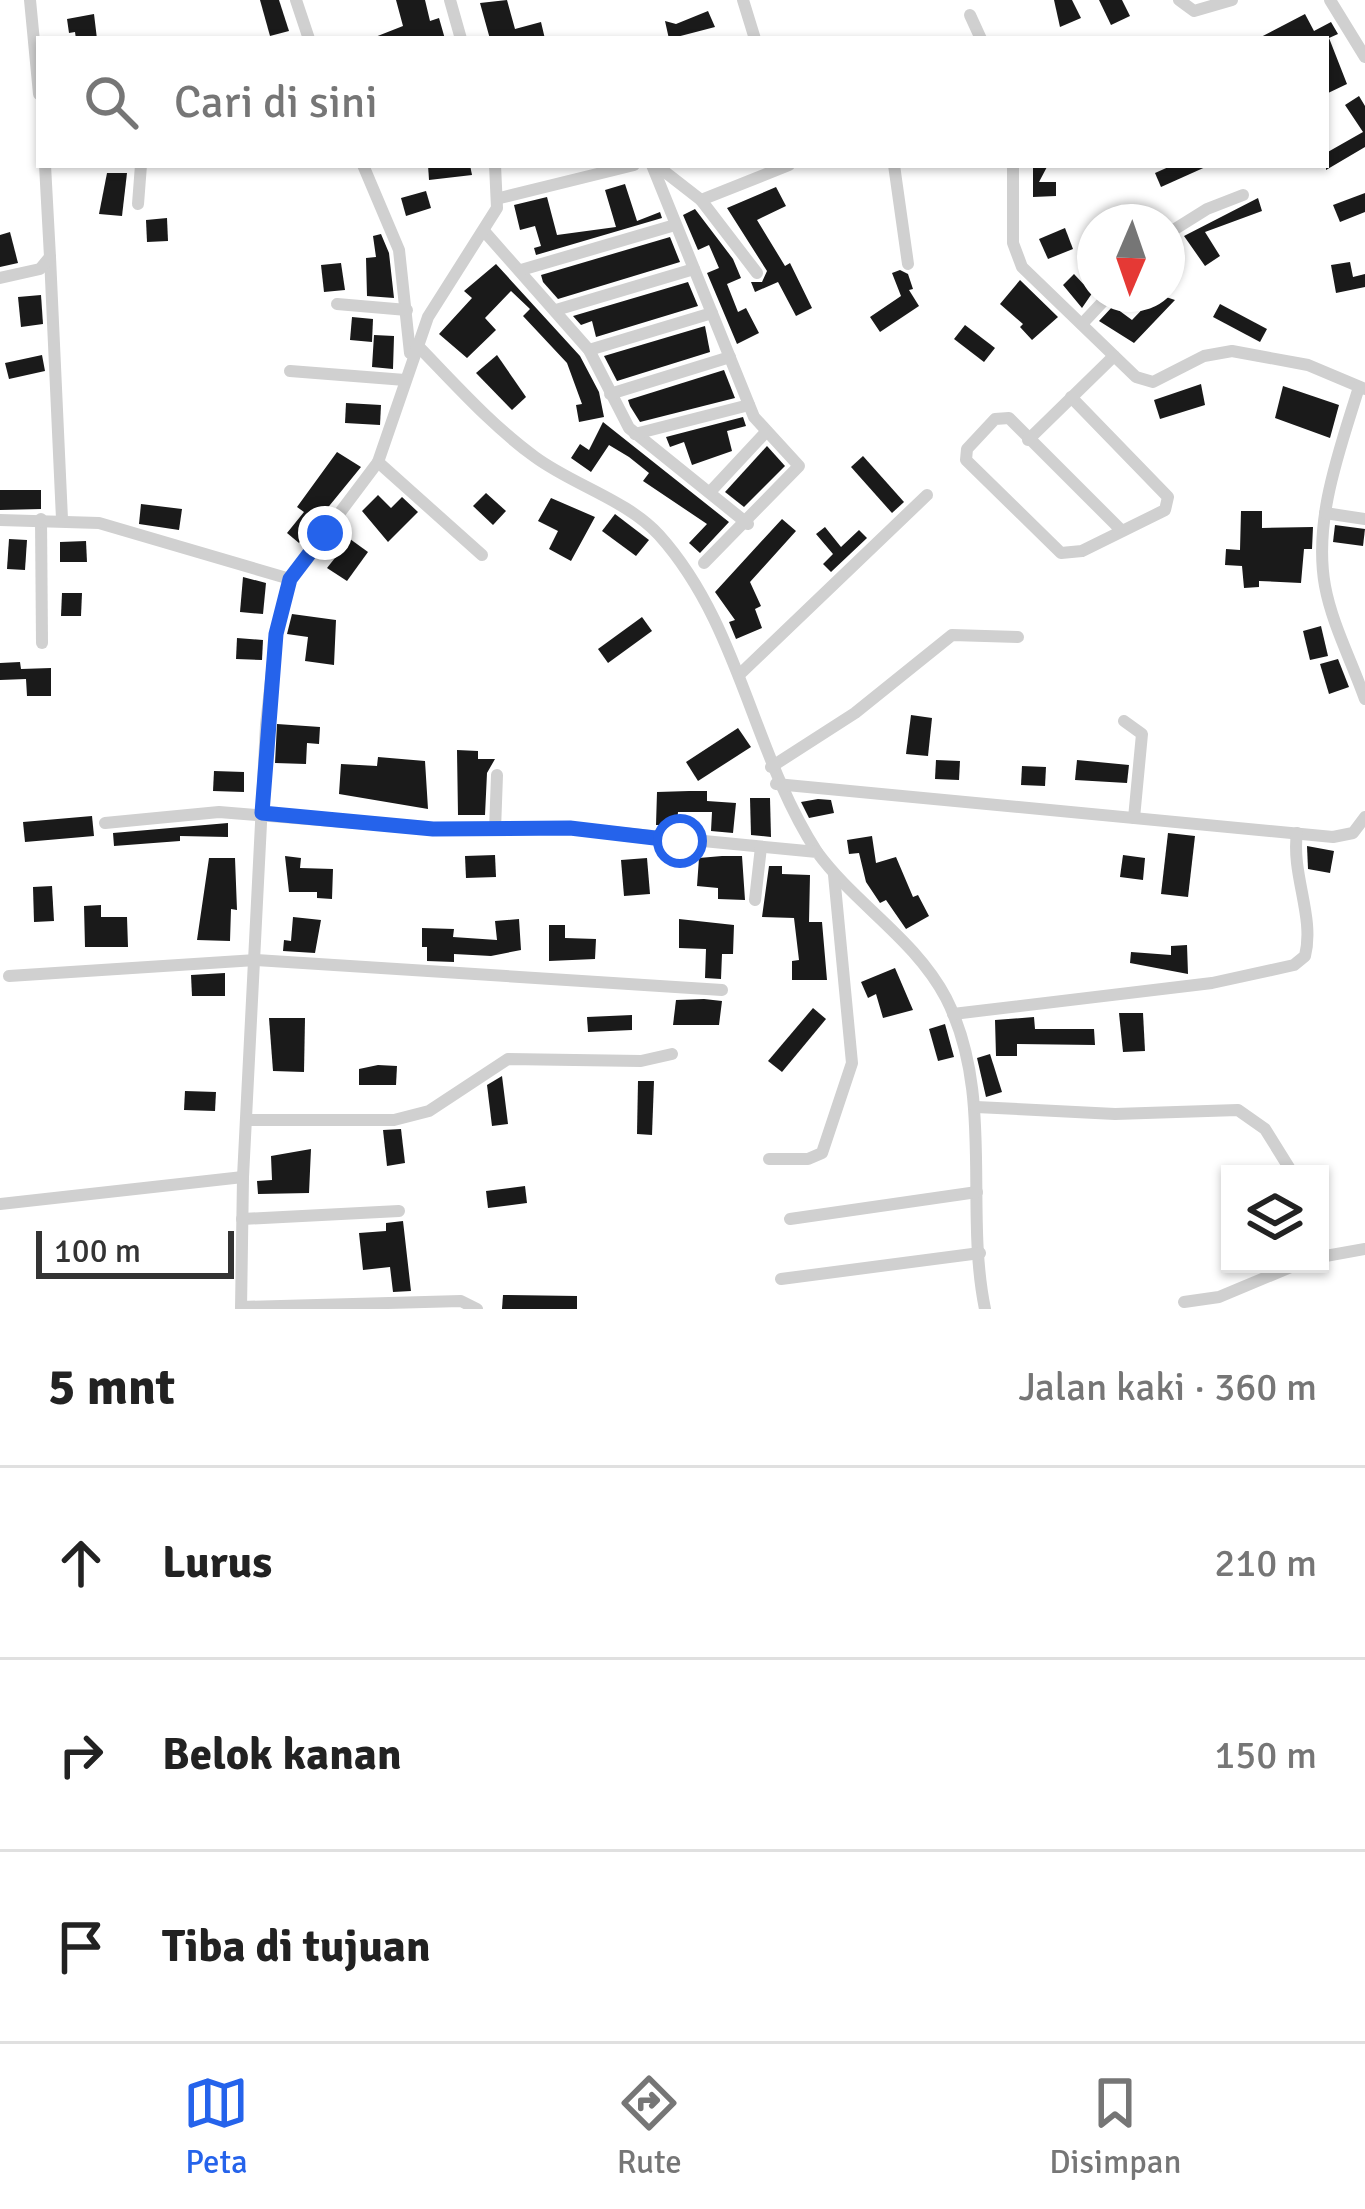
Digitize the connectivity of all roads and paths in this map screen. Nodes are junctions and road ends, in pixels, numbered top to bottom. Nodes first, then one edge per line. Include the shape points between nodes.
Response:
1 (30, 0) edge
2 (296, 0) edge
3 (450, 0) edge
4 (743, 0) edge
5 (1179, 0) edge
6 (1232, 0) edge
7 (1330, 0) edge
8 (970, 15) dead end
9 (308, 36) edge
10 (460, 36) edge
11 (753, 36) edge
12 (980, 36) edge
13 (1365, 57) edge
14 (36, 63) edge
15 (45, 168) edge
16 (141, 168) edge
17 (364, 168) edge
18 (495, 168) edge
19 (622, 168) edge
20 (655, 168) edge
21 (658, 168) edge
22 (781, 168) edge
23 (894, 168) edge
24 (1013, 168) edge
25 (1244, 195) dead end
26 (500, 198) junction
27 (700, 200) junction
28 (138, 204) dead end
29 (1185, 223) edge
30 (675, 225) junction
31 (484, 231) junction
32 (50, 257) junction
33 (908, 264) dead end
34 (694, 269) junction
35 (521, 270) junction
36 (757, 273) dead end
37 (0, 278) edge
38 (337, 304) dead end
39 (407, 310) junction
40 (556, 310) junction
41 (1093, 312) edge
42 (712, 313) junction
43 (1082, 324) junction
44 (413, 350) junction
45 (589, 350) junction
46 (1114, 356) junction
47 (730, 358) junction
48 (290, 371) dead end
49 (405, 380) junction
50 (1361, 393) edge
51 (610, 394) junction
52 (1072, 397) junction
53 (748, 405) junction
54 (765, 433) junction
55 (635, 434) junction
56 (1028, 440) junction
57 (378, 462) junction
58 (710, 492) junction
59 (927, 495) dead end
60 (1325, 513) junction
61 (62, 519) junction
62 (1365, 519) edge
63 (0, 520) edge
64 (41, 520) junction
65 (748, 524) junction
66 (1122, 531) junction
67 (482, 555) dead end
68 (704, 563) dead end
69 (290, 579) junction
70 (1018, 637) dead end
71 (43, 643) dead end
72 (739, 675) junction
73 (1365, 699) edge
74 (1124, 721) dead end
75 (771, 767) junction
76 (497, 775) dead end
77 (776, 784) junction
78 (262, 813) junction
79 (1365, 817) edge
80 (1134, 818) junction
81 (105, 823) dead end
82 (495, 830) junction
83 (1297, 833) junction
84 (761, 847) junction
85 (817, 852) junction
86 (834, 875) junction
87 (755, 900) dead end
88 (256, 960) junction
89 (10, 976) dead end
90 (722, 990) dead end
91 (953, 1014) junction
92 (672, 1054) dead end
93 (976, 1107) junction
94 (247, 1120) junction
95 (769, 1159) dead end
96 (1287, 1165) edge
97 (243, 1177) junction
98 (977, 1192) junction
99 (0, 1204) edge
100 (399, 1211) dead end
101 (242, 1219) junction
102 (790, 1219) dead end
103 (1365, 1249) edge
104 (980, 1253) junction
105 (1329, 1255) edge
106 (1280, 1273) edge
107 (781, 1279) dead end
108 (1184, 1302) dead end
109 (1220, 1303) edge
110 (242, 1308) edge
111 (477, 1309) edge
112 (985, 1309) edge

1 - 14 street
2 - 9 street
3 - 10 street
4 - 11 street
5 - 6 street via 1193,10
7 - 13 street
8 - 12 street
15 - 32 street
16 - 28 street
17 - 39 street via 400,250
18 - 26 street
19 - 26 street
20 - 30 street
21 - 27 street
22 - 27 street
23 - 33 street
24 - 43 street via 1016,257
25 - 29 street
26 - 31 street
27 - 36 street
30 - 34 street
30 - 35 street
31 - 35 street
31 - 44 street
32 - 37 street via 40,269
32 - 61 street
34 - 40 street
34 - 42 street
35 - 40 street
38 - 39 street
39 - 44 street
40 - 45 street
41 - 43 street
42 - 45 street
42 - 47 street
43 - 46 street
44 - 49 street
44 - 72 street via 538,460 659,535 694,582
45 - 51 street
46 - 50 street via 1153,382 1204,356 1258,352 1308,364
46 - 52 street
47 - 51 street
47 - 53 street
48 - 49 street
49 - 57 street
50 - 60 street
51 - 55 street
52 - 56 street
52 - 66 street via 1170,500
53 - 54 street
53 - 55 street
54 - 58 street
54 - 65 street via 799,466
55 - 58 street
56 - 66 street
56 - 66 street via 1015,422 999,417 965,460 1061,553
57 - 67 street
57 - 69 street
58 - 65 street
59 - 72 street
60 - 62 street
60 - 73 street via 1324,581
61 - 64 street
61 - 69 street via 129,530
63 - 64 street
64 - 71 street
65 - 68 street
69 - 78 street via 268,695
70 - 75 street via 952,635
72 - 75 street
74 - 80 street via 1142,734
75 - 77 street
76 - 82 street
77 - 80 street
77 - 85 street
78 - 81 street via 192,811
78 - 82 street
78 - 88 street
79 - 83 street via 1346,836
80 - 83 street
82 - 84 street via 570,828
83 - 91 street via 1293,866 1308,937 1294,965
84 - 85 street
84 - 87 street
85 - 86 street
86 - 91 street via 927,968
86 - 95 street via 848,1076 822,1153
88 - 89 street
88 - 90 street
88 - 94 street
91 - 93 street
92 - 94 street via 641,1061 508,1059 429,1111 394,1120
93 - 96 street via 1238,1110 1265,1129
93 - 98 street
94 - 97 street
97 - 99 street
97 - 101 street
98 - 102 street
98 - 104 street
100 - 101 street
101 - 110 street
103 - 105 street
104 - 107 street
104 - 112 street
106 - 109 street
108 - 109 street
110 - 111 street via 461,1301

